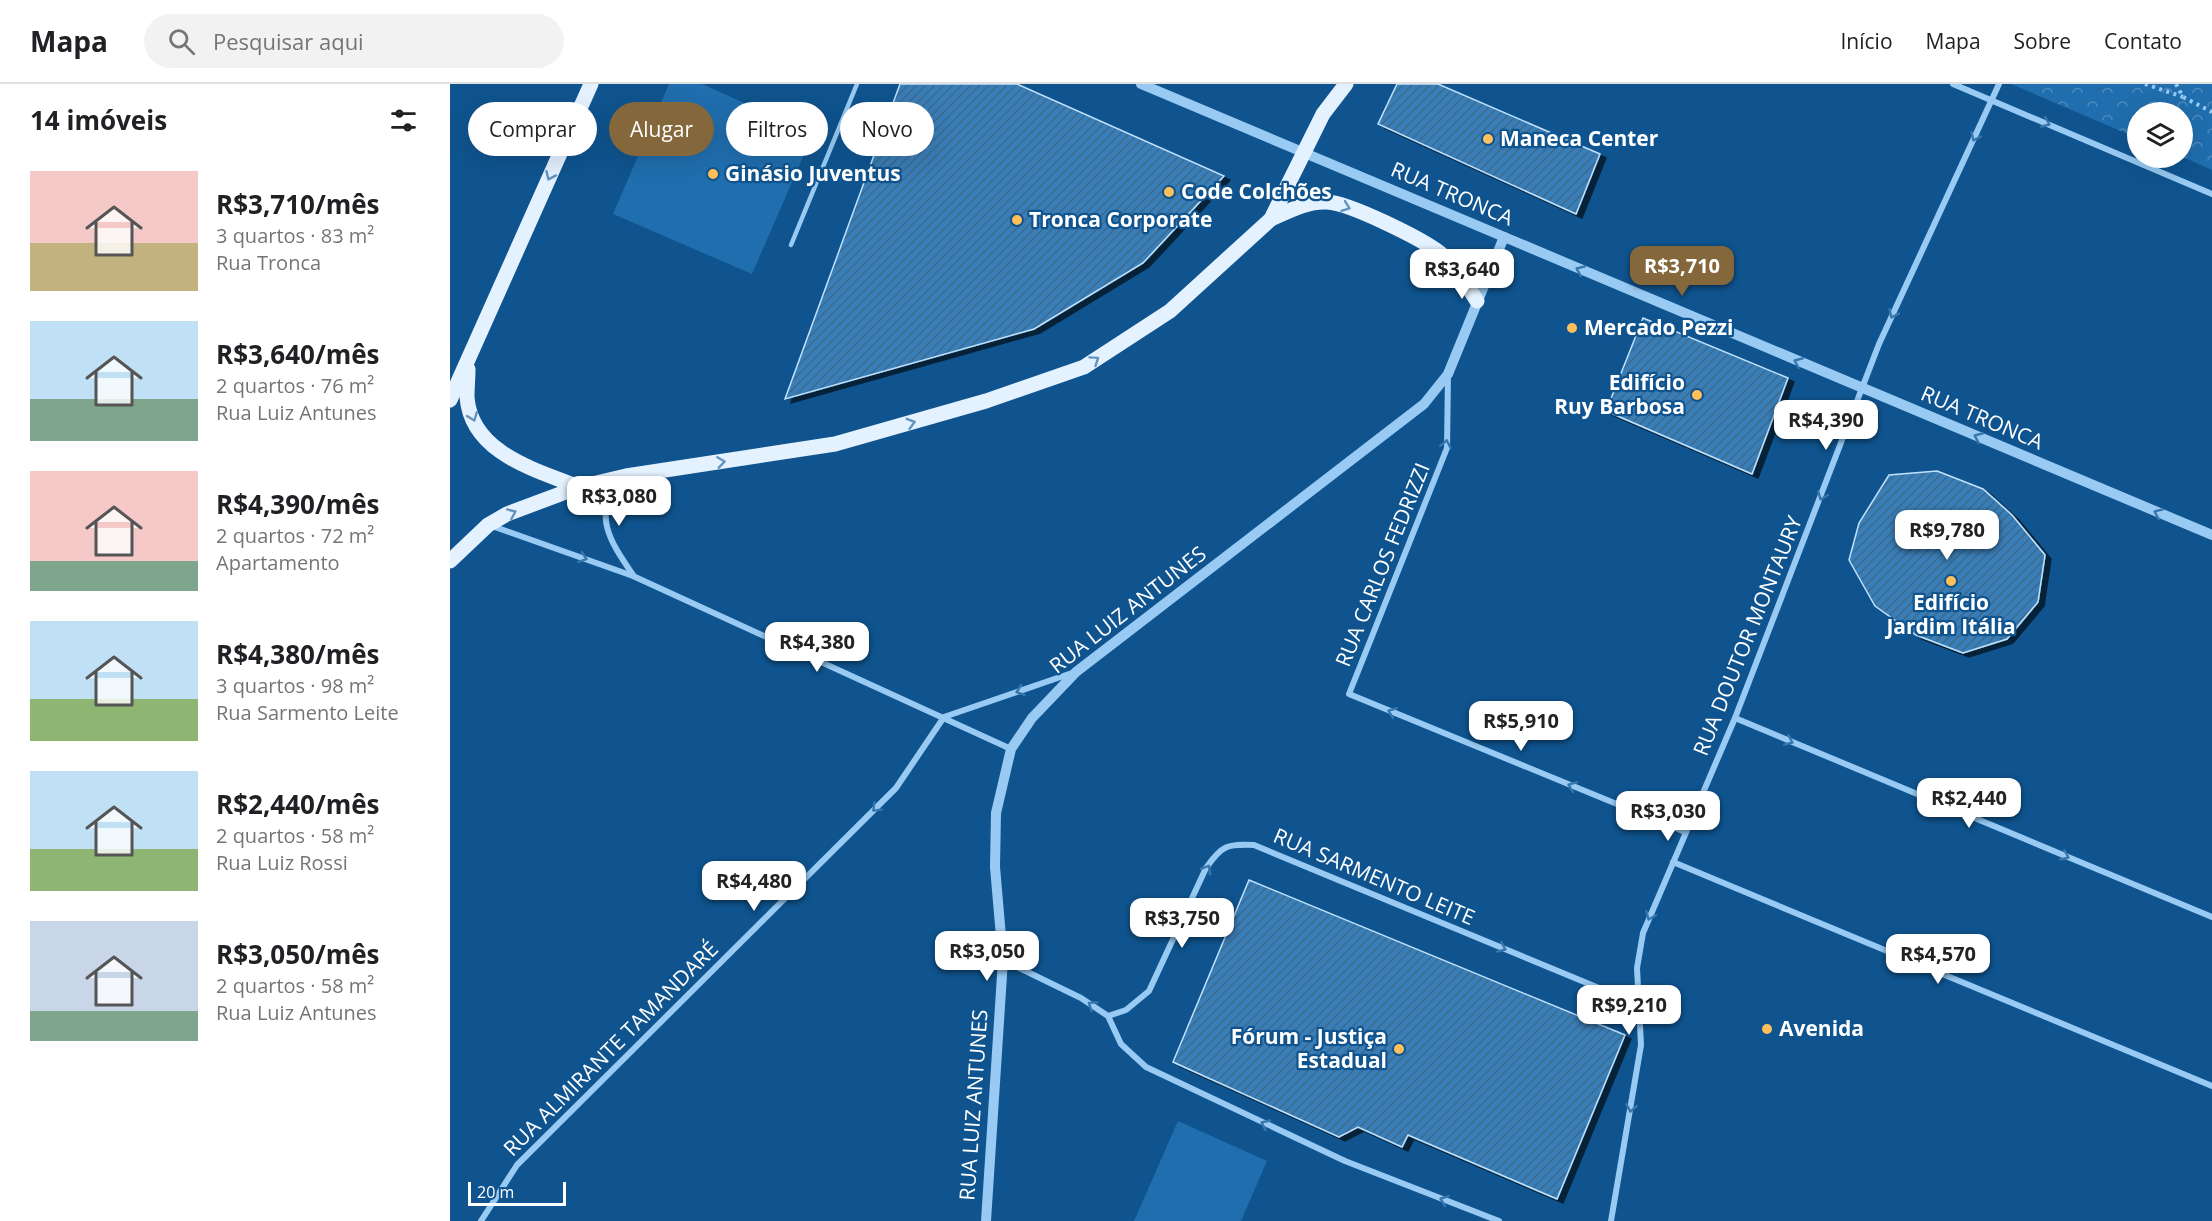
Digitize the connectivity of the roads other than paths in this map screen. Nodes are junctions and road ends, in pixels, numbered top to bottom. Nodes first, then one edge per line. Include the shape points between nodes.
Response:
1 (591, 84) edge
2 (857, 84) edge
3 (1140, 84) edge
4 (1346, 84) edge
5 (1953, 84) edge
6 (2000, 84) edge
7 (1993, 100) junction
8 (1302, 153) junction
9 (2212, 194) edge
10 (1271, 219) junction
11 (1504, 237) junction
12 (791, 244) dead end
13 (1477, 300) junction
14 (469, 360) junction
15 (1448, 374) junction
16 (1863, 389) junction
17 (450, 400) edge
18 (626, 476) junction
19 (579, 487) junction
20 (489, 525) junction
21 (2212, 535) edge
22 (450, 561) edge
23 (633, 576) junction
24 (1076, 672) junction
25 (944, 717) junction
26 (1735, 718) junction
27 (1011, 748) junction
28 (1684, 832) junction
29 (1673, 862) junction
30 (2212, 917) edge
31 (1003, 960) junction
32 (1640, 1005) junction
33 (1108, 1016) junction
34 (2212, 1086) edge
35 (481, 1221) edge
36 (986, 1221) edge
37 (1499, 1221) edge
38 (1611, 1221) edge

1 -> 14 main road
2 - 12 lane
3 - 8 street, RUA TRONCA
4 - 8 main road via 1323,114
5 - 7 street
6 - 7 street, RUA DOUTOR MONTAURY
7 -> 9 street
7 -> 16 street, RUA DOUTOR MONTAURY via 1879,344
8 - 10 main road
8 - 11 street, RUA TRONCA
10 -> 13 main road via 1305,204 1328,202 1345,206 1440,253
18 -> 10 main road via 835,444 1084,368 1170,310
11 - 13 street, RUA LUIZ ANTUNES
16 -> 11 street, RUA TRONCA
13 - 15 street, RUA LUIZ ANTUNES
14 - 17 main road
14 -> 19 main road via 467,398 482,435 496,449 518,461
15 - 24 street, RUA LUIZ ANTUNES via 1409,418
28 -> 15 street, RUA CARLOS FEDRIZZI via 1349,694 1447,448
21 -> 16 street, RUA TRONCA
16 -> 26 street, RUA DOUTOR MONTAURY
18 - 19 main road
18 - 23 street via 610,492 605,515 608,535
20 -> 19 main road via 507,514
20 - 22 main road
20 -> 23 street
23 - 25 street
24 -> 25 street
24 - 27 street, RUA LUIZ ANTUNES via 1032,718
25 - 27 street
25 -> 35 street, RUA ALMIRANTE TAMANDARÉ via 896,788 517,1165
26 - 28 street, RUA DOUTOR MONTAURY
26 -> 30 street
27 - 31 street, RUA LUIZ ANTUNES via 996,813 994,867
28 - 29 street, RUA DOUTOR MONTAURY
29 -> 32 street, RUA DOUTOR MONTAURY via 1643,933 1637,968
29 - 34 street
33 -> 31 street via 1081,998
31 - 36 street, RUA LUIZ ANTUNES
33 -> 32 street, RUA SARMENTO LEITE via 1126,1010 1149,991 1206,867 1219,850 1233,844 1254,845
32 -> 38 street, RUA DOUTOR MONTAURY via 1641,1045
37 -> 33 street via 1345,1161 1146,1067 1121,1044

